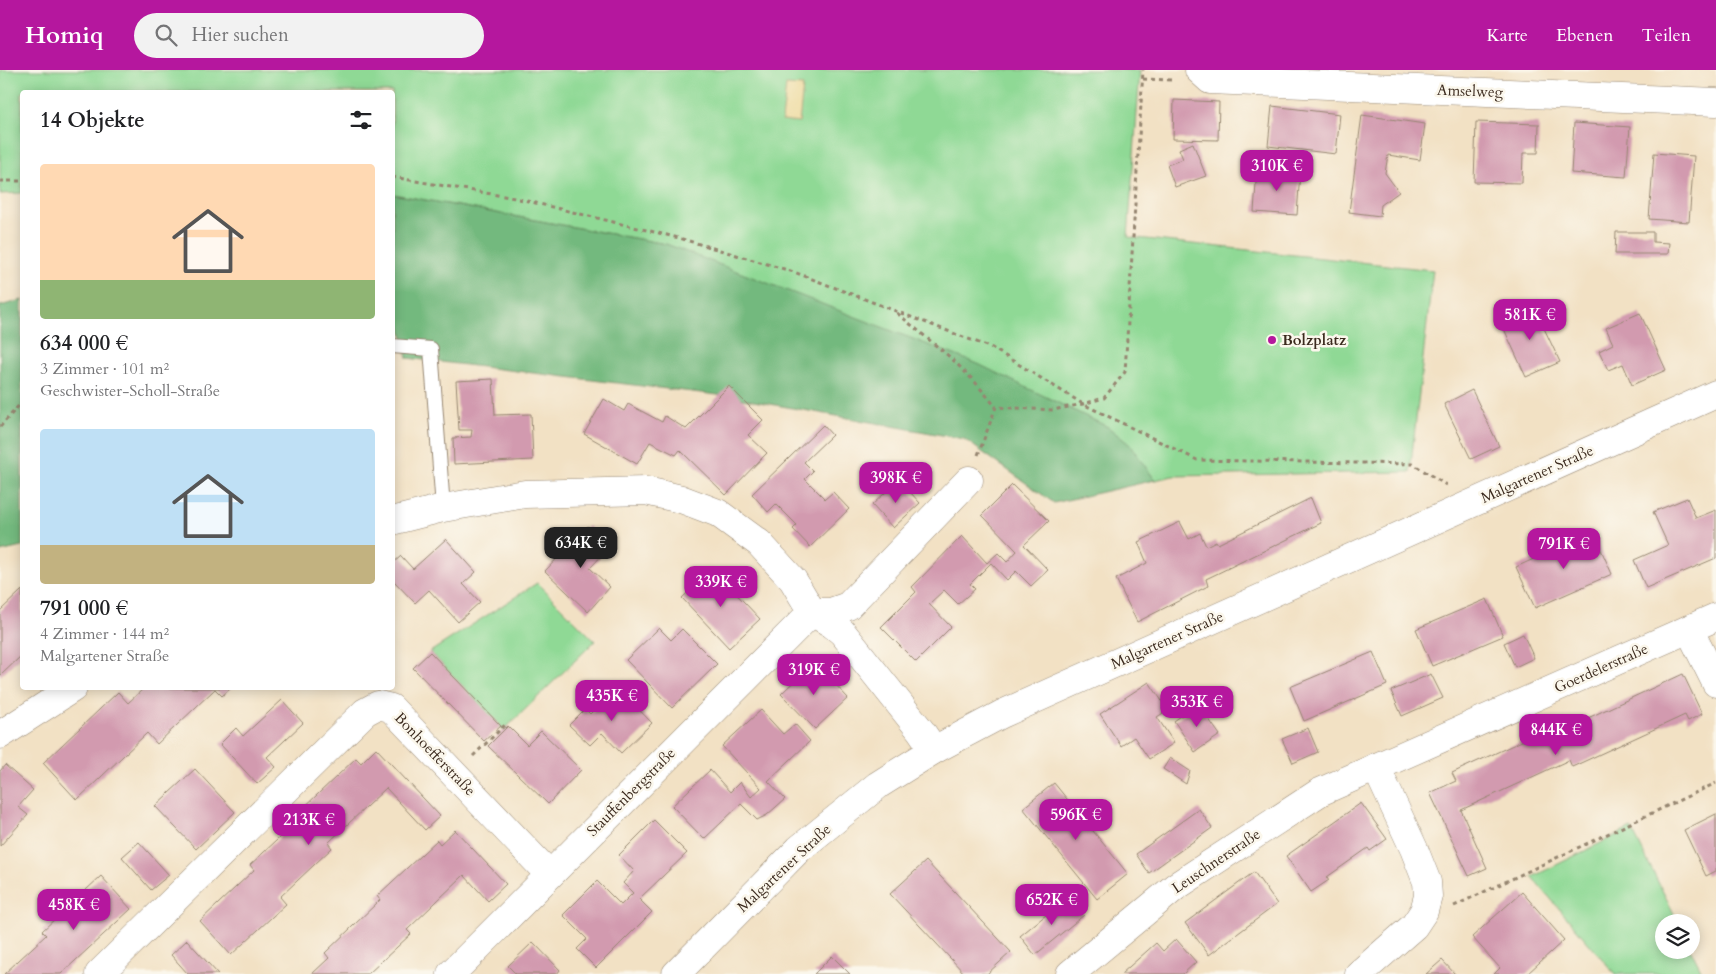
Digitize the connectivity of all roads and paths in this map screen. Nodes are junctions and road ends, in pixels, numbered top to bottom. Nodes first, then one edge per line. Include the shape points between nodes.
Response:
1 (1143, 70) edge
2 (1199, 70) edge
3 (1716, 102) edge
4 (395, 178) edge
5 (0, 181) edge
6 (20, 181) edge
7 (892, 310) junction
8 (395, 346) edge
9 (1716, 394) edge
10 (20, 404) edge
11 (1083, 404) junction
12 (996, 407) junction
13 (0, 427) edge
14 (969, 480) joint
15 (443, 508) junction
16 (1460, 508) junction
17 (395, 519) edge
18 (812, 612) junction
19 (1716, 617) edge
20 (1689, 629) junction
21 (1716, 683) edge
22 (70, 690) edge
23 (506, 724) dead end
24 (0, 735) edge
25 (934, 750) junction
26 (1376, 767) junction
27 (455, 774) junction
28 (1716, 783) edge
29 (548, 874) junction
30 (1424, 911) junction
31 (99, 974) edge
32 (451, 974) edge
33 (676, 974) edge
34 (1070, 974) edge
35 (1359, 974) edge

1 - 11 path via 1125,372 1104,398
2 - 3 street, Amselweg via 1210,80
4 - 7 path via 515,198 679,238 794,272
5 - 6 path
7 - 11 path via 992,348
7 - 12 path via 951,358
8 - 15 lane via 430,348
9 - 16 street, Malgartener Straße
10 - 13 path
11 - 12 path via 1053,410
11 - 16 path via 1197,460 1413,464 1452,489
12 - 14 path
14 - 18 street via 848,606 831,612
15 - 17 street
15 - 18 street via 534,494 646,491 681,499 718,513 759,543 794,580
16 - 25 street, Malgartener Straße via 1002,714
18 - 25 street via 842,632
18 - 29 street, Stauffenbergstraße
19 - 20 street, Goerdelerstraße
20 - 21 street
20 - 26 street, Goerdelerstraße
22 - 24 street
23 - 27 path
25 - 33 street, Malgartener Straße via 878,785 799,849
26 - 30 street via 1427,882
26 - 34 street, Leuschnerstraße via 1320,792 1175,887
27 - 29 street, Bonhoefferstraße
27 - 31 street, Bonhoefferstraße via 391,708 378,705 365,712
28 - 30 path via 1446,909
29 - 32 street, Stauffenbergstraße
30 - 35 street via 1414,926

